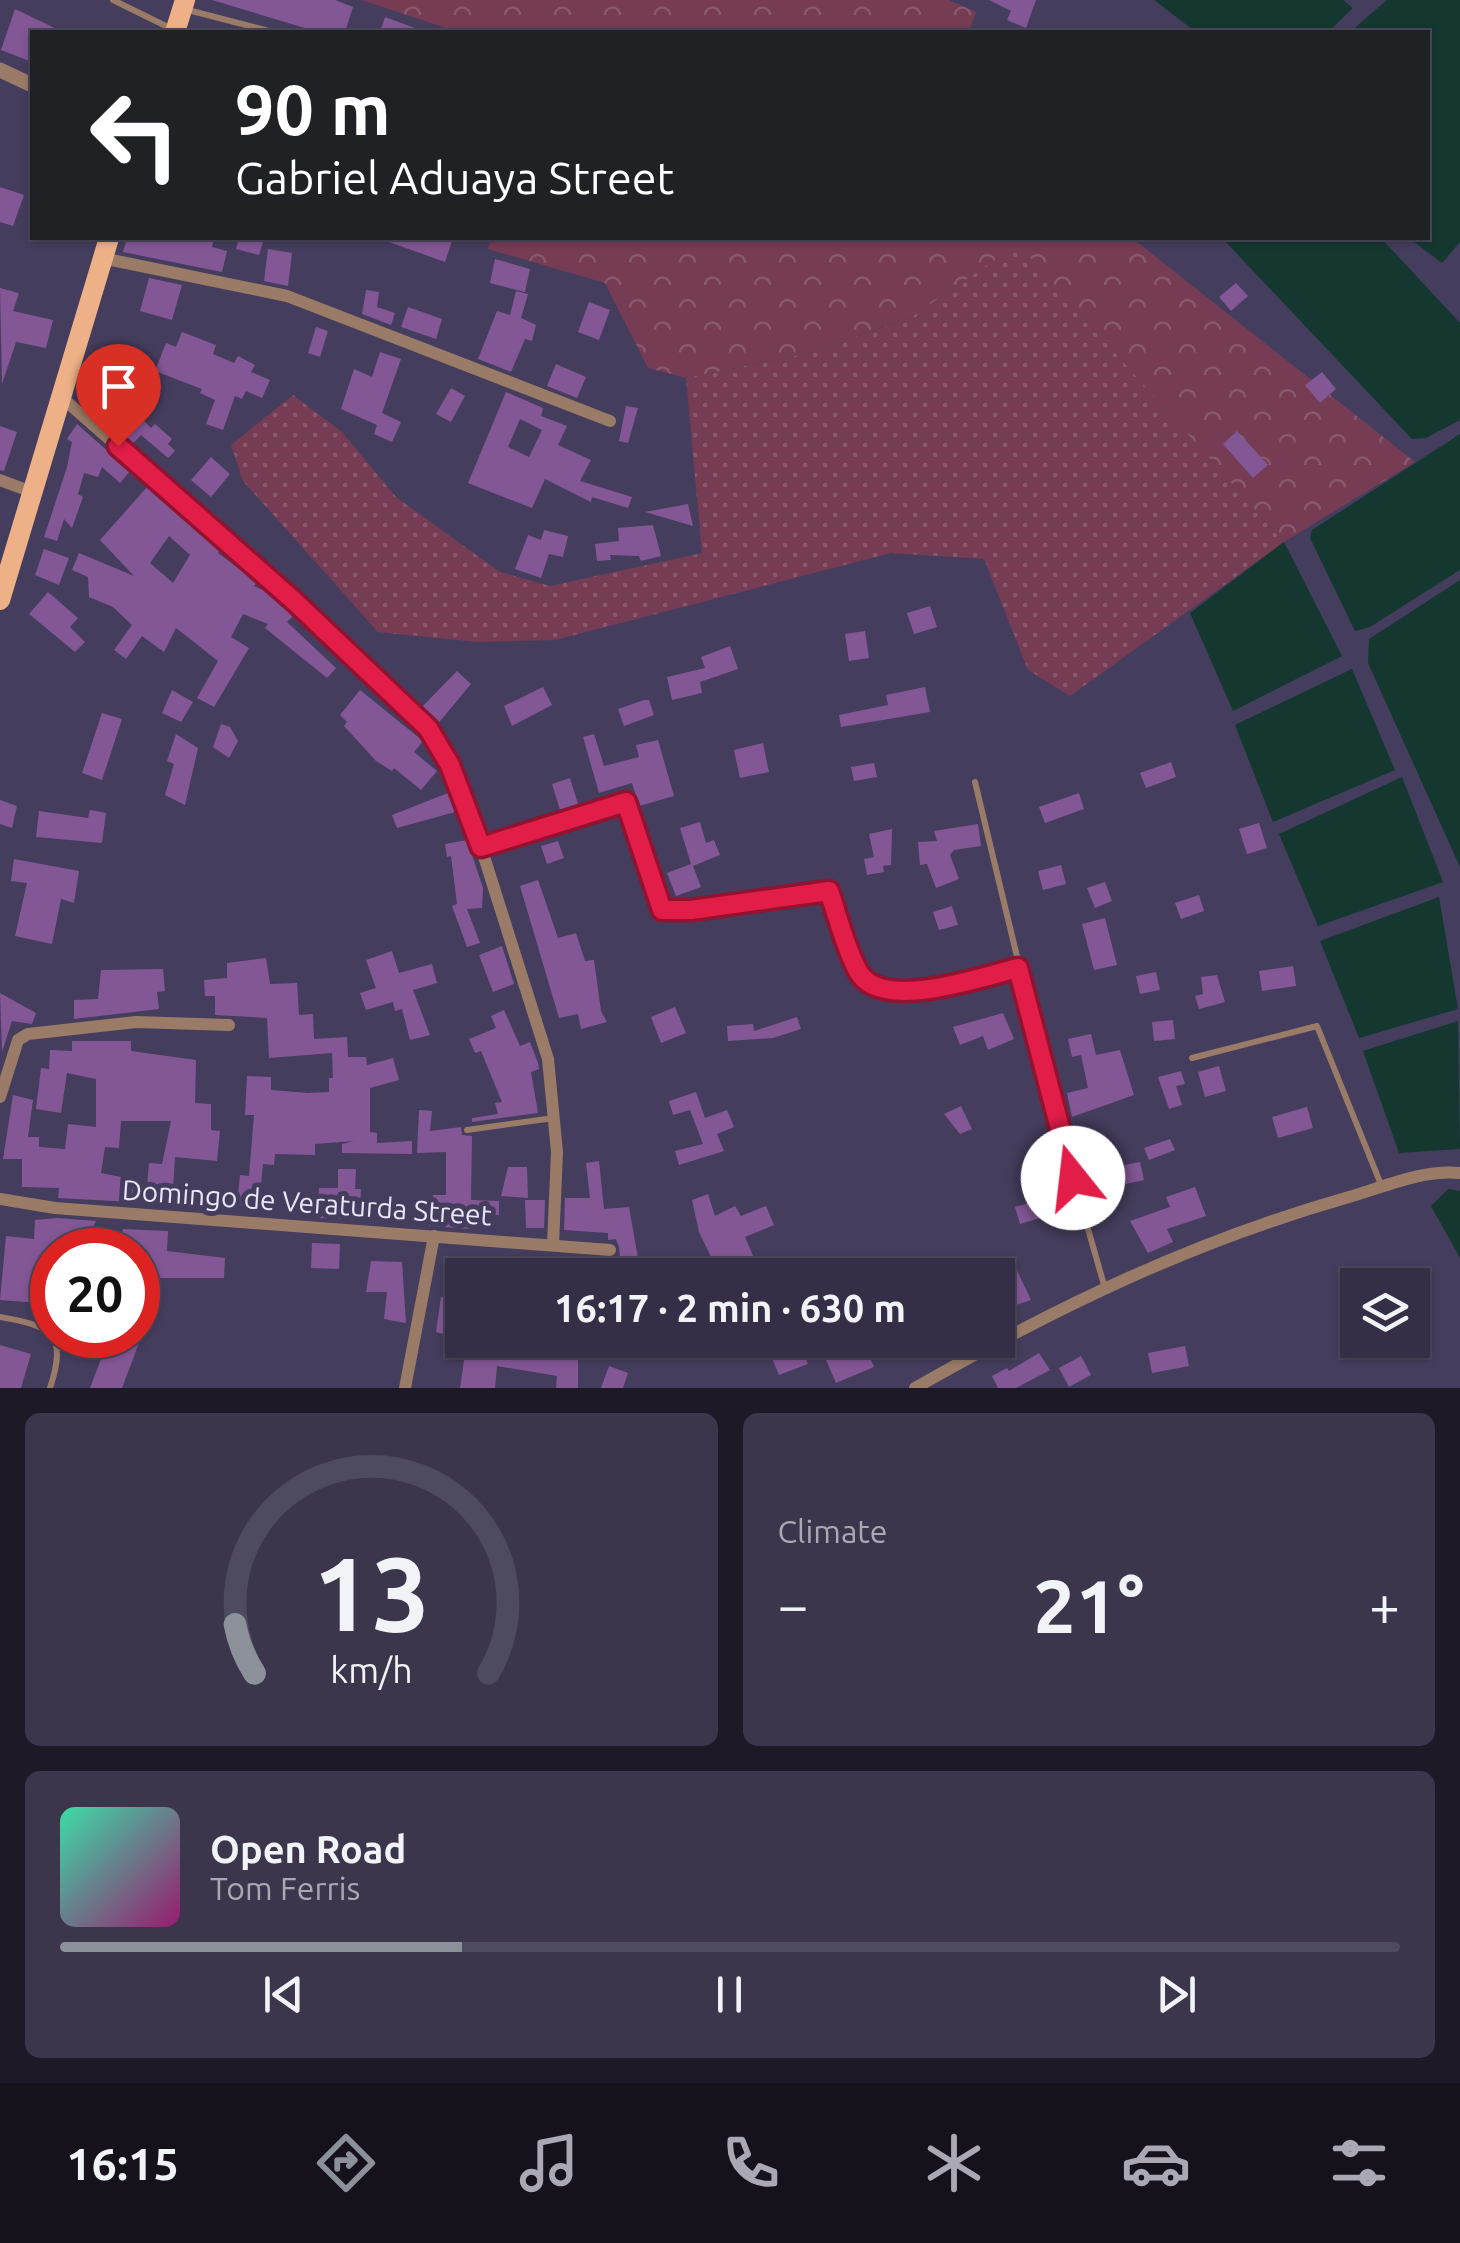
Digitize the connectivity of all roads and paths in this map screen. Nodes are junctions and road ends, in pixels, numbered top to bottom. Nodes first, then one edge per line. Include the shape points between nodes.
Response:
1 (113, 0) edge
2 (184, 4) edge
3 (172, 30) edge
4 (177, 30) edge
5 (267, 30) edge
6 (0, 70) edge
7 (30, 84) edge
8 (107, 240) edge
9 (102, 258) junction
10 (59, 395) junction
11 (610, 421) dead end
12 (0, 480) edge
13 (32, 492) junction
14 (0, 600) edge
15 (975, 782) dead end
16 (481, 847) junction
17 (1018, 968) junction
18 (229, 1025) dead end
19 (1192, 1058) dead end
20 (0, 1096) edge
21 (555, 1118) junction
22 (467, 1130) dead end
23 (1460, 1173) edge
24 (1382, 1187) junction
25 (0, 1199) edge
26 (434, 1236) junction
27 (553, 1245) junction
28 (610, 1250) dead end
29 (1104, 1286) junction
30 (0, 1317) edge
31 (931, 1384) edge
32 (50, 1388) edge
33 (405, 1388) edge
34 (916, 1388) edge

1 - 3 lane
2 - 4 main road
2 - 5 lane
6 - 7 street
8 - 9 main road
9 - 10 main road
9 - 11 street via 287,296
10 - 13 main road
10 - 16 street via 428,728 450,765
12 - 13 street
13 - 14 main road
15 - 17 lane
16 - 17 street via 626,802 662,910 829,891 860,975 880,991 910,992
16 - 21 street via 548,1059
17 - 29 lane
18 - 20 street via 136,1022 28,1034 18,1040
19 - 24 lane via 1317,1026
21 - 22 lane
21 - 27 street
23 - 24 street via 1430,1173
24 - 29 street via 1288,1215
25 - 26 street, Domingo de Veraturda Street
26 - 27 street, Domingo de Veraturda Street
26 - 33 street
27 - 28 street, Domingo de Veraturda Street
29 - 31 street
30 - 32 lane via 38,1324 52,1334 58,1364
31 - 34 street

